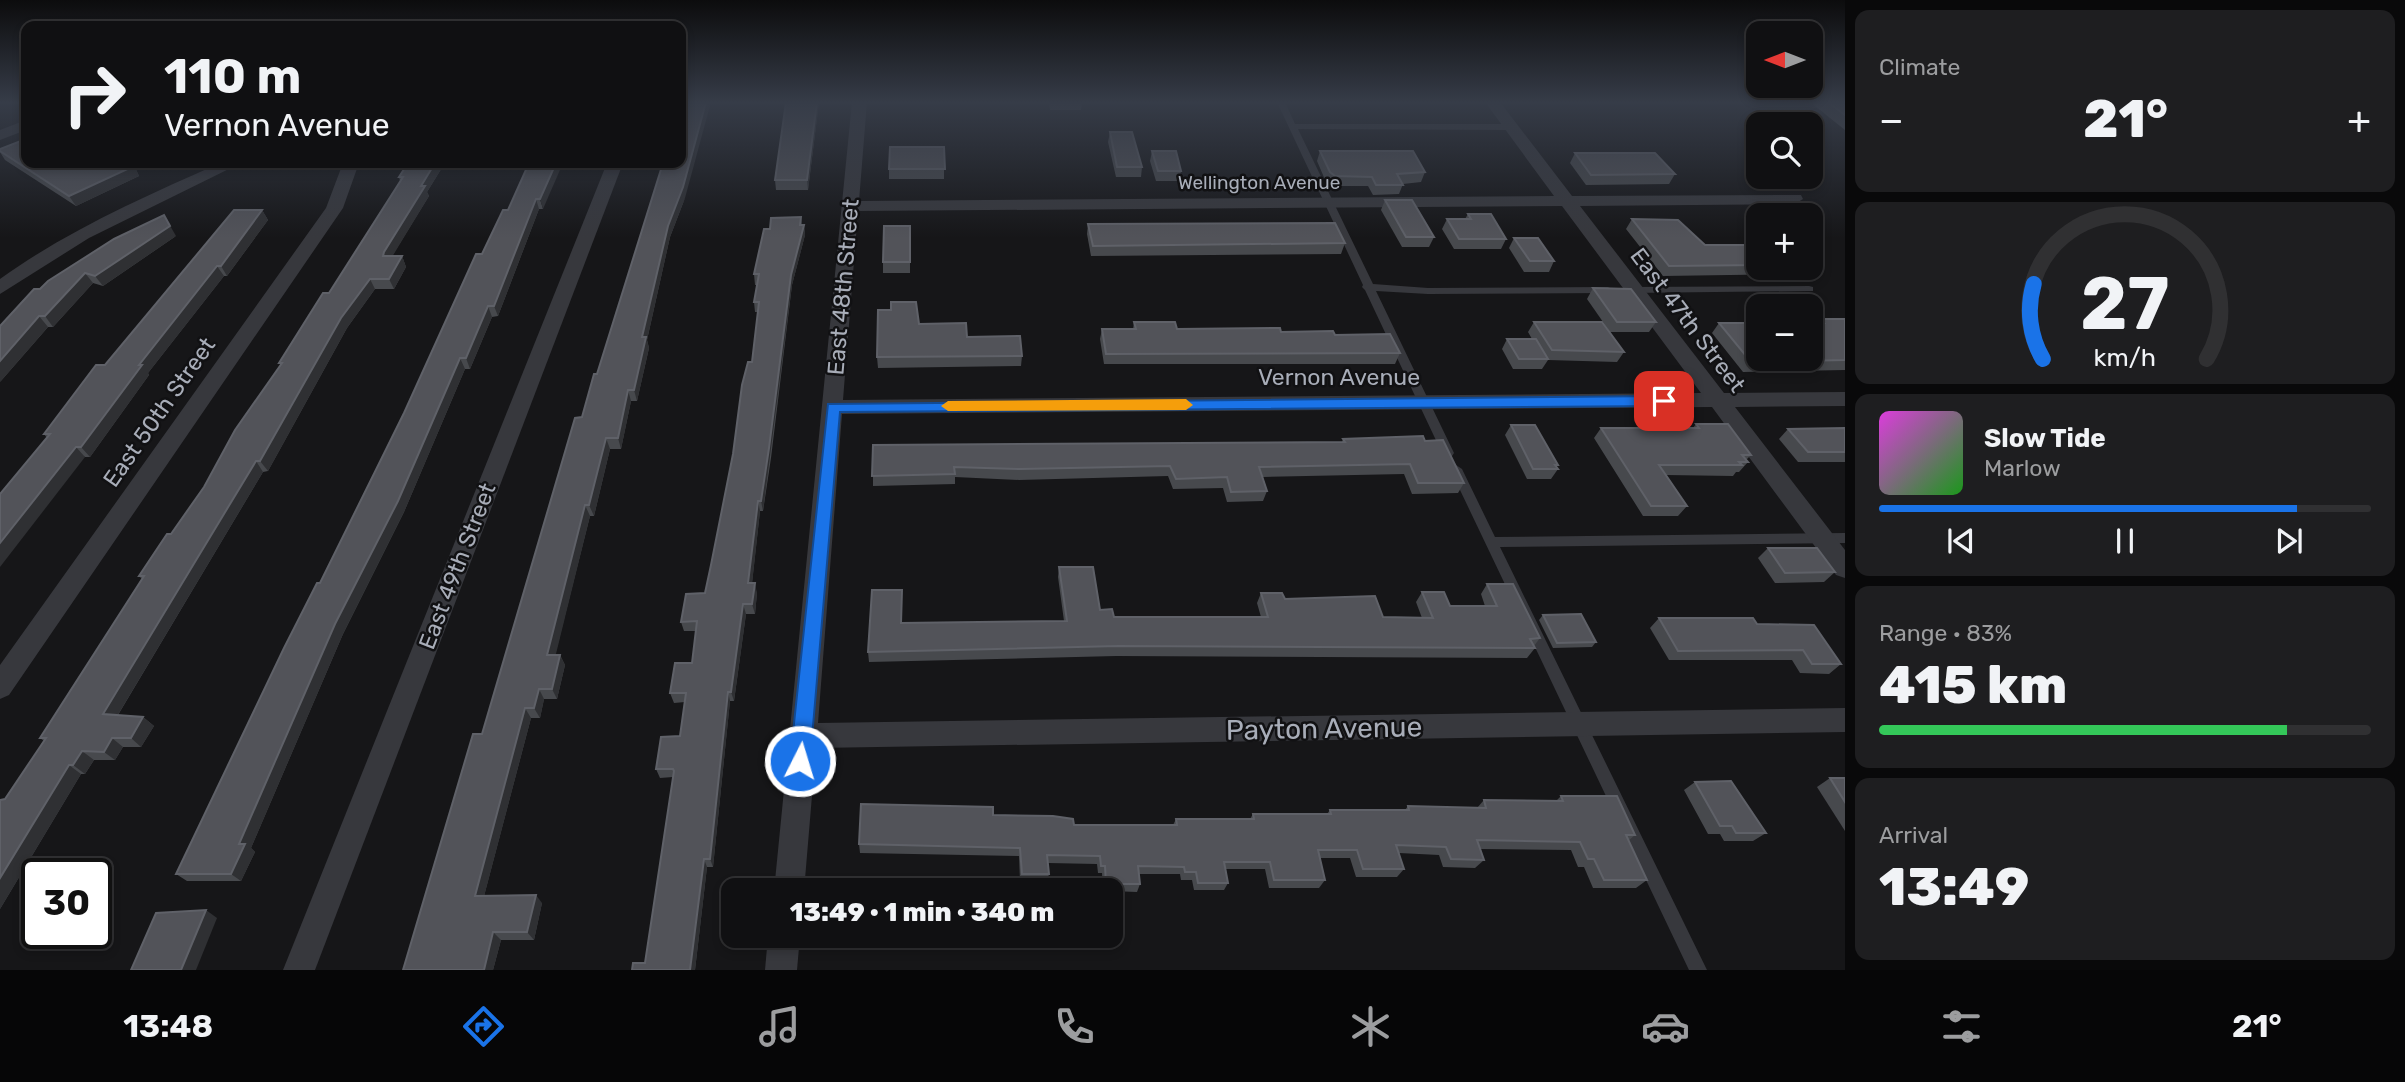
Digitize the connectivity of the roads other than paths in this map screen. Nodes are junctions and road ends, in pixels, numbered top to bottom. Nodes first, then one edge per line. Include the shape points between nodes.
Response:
1 (855, 147) edge
2 (1302, 147) edge
3 (1525, 147) edge
4 (222, 168) edge
5 (349, 168) edge
6 (613, 168) edge
7 (1795, 200) dead end
8 (1566, 201) junction
9 (1327, 203) junction
10 (850, 206) junction
11 (1367, 287) junction
12 (0, 289) edge
13 (1809, 289) dead end
14 (1634, 291) junction
15 (1845, 399) edge
16 (1717, 401) junction
17 (1424, 403) junction
18 (833, 407) junction
19 (1822, 538) junction
20 (1845, 538) edge
21 (1492, 542) junction
22 (1845, 568) edge
23 (0, 687) edge
24 (1845, 720) edge
25 (1582, 724) junction
26 (802, 736) junction
27 (790, 878) edge
28 (784, 948) edge
29 (299, 970) edge
30 (782, 970) edge
31 (1698, 970) edge

1 - 10 street, East 48th Street
2 - 9 lane
3 - 8 street, East 47th Street
4 - 12 street via 65,245
5 - 23 street, East 50th Street via 334,208
6 - 29 street, East 49th Street
7 - 8 street, Wellington Avenue
8 - 9 street, Wellington Avenue
8 - 14 street, East 47th Street
9 - 10 street, Wellington Avenue
9 - 11 lane
10 - 18 street, East 48th Street
11 - 14 lane
11 - 17 lane
13 - 14 lane
14 - 16 street, East 47th Street
15 - 16 street, Vernon Avenue
16 - 17 street, Vernon Avenue
16 - 19 street, East 47th Street
17 - 18 street, Vernon Avenue
17 - 21 lane
18 - 26 street, East 48th Street
19 - 20 lane
19 - 21 lane
19 - 22 street, East 47th Street
21 - 25 lane
24 - 25 street, Payton Avenue
25 - 26 street, Payton Avenue
25 - 31 lane
26 - 27 street, East 48th Street
28 - 30 street

